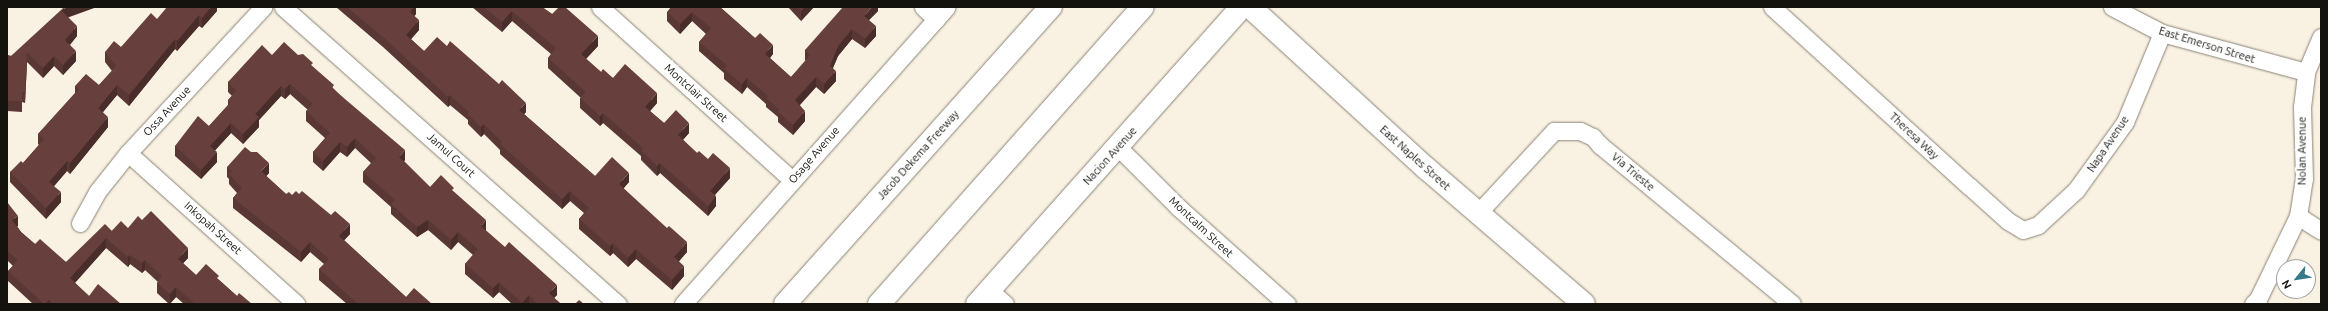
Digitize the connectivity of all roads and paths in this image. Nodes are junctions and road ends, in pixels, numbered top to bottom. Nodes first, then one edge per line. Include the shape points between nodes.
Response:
1 (263, 7) edge
2 (283, 7) edge
3 (600, 7) edge
4 (923, 7) edge
5 (1051, 7) edge
6 (1143, 7) edge
7 (1242, 7) edge
8 (1250, 7) edge
9 (1772, 7) edge
10 (2112, 7) edge
11 (942, 13) edge
12 (2162, 33) junction
13 (2321, 37) edge
14 (2306, 72) junction
15 (1118, 147) junction
16 (128, 153) junction
17 (792, 180) junction
18 (2062, 205) joint
19 (1478, 213) junction
20 (2298, 216) junction
21 (80, 223) dead end
22 (2321, 230) edge
23 (990, 299) edge
24 (296, 304) edge
25 (618, 304) edge
26 (683, 304) edge
27 (785, 304) edge
28 (879, 304) edge
29 (1287, 304) edge
30 (1583, 304) edge
31 (1792, 304) edge
32 (2253, 304) edge

1 - 16 street, Ossa Avenue
2 - 25 street, Jamul Court
3 - 17 street, Montclair Street
4 - 11 street
5 - 27 main road, Jacob Dekema Freeway
6 - 28 main road
7 - 15 main road, Nacion Avenue
8 - 19 main road, East Naples Street
9 - 18 street, Theresa Way via 2008,221 2023,230 2031,228
10 - 12 street, East Emerson Street
11 - 17 street, Osage Avenue
12 - 14 street, East Emerson Street
12 - 18 street, Napa Avenue via 2125,122 2076,190
13 - 14 street, Nolan Avenue
14 - 20 street, Nolan Avenue via 2302,107 2304,179
15 - 23 main road, Nacion Avenue
15 - 29 street, Montcalm Street via 1178,207
16 - 21 street, Ossa Avenue via 97,192
16 - 24 street, Inkopah Street
17 - 26 street, Osage Avenue
19 - 30 main road, East Naples Street
19 - 31 street, Via Trieste via 1554,131 1580,131 1593,137
20 - 22 street
20 - 32 street, Nolan Avenue via 2258,299

